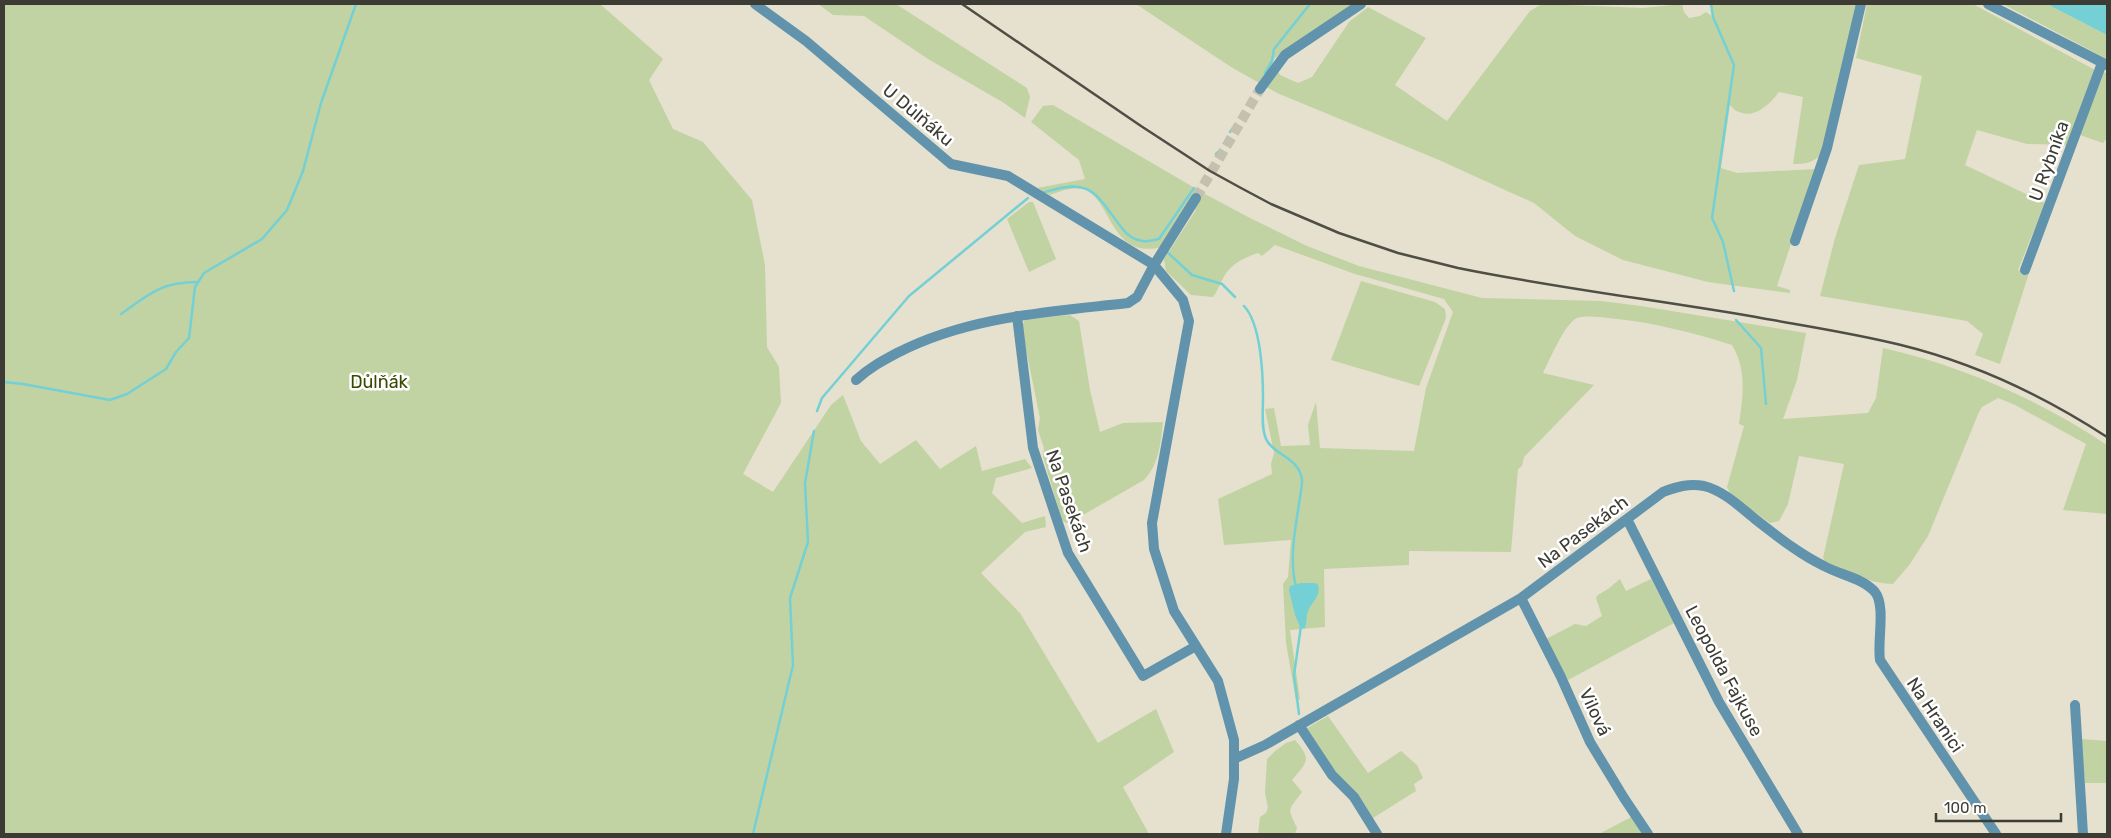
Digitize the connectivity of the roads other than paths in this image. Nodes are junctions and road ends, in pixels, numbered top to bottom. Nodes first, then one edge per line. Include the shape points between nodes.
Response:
1 (755, 4) edge
2 (1361, 4) edge
3 (1861, 4) edge
4 (1988, 4) edge
5 (2105, 64) edge
6 (1260, 89) tunnel mouth
7 (1196, 198) tunnel mouth
8 (1796, 242) dead end
9 (1154, 264) junction
10 (2025, 270) dead end
11 (1017, 316) junction
12 (856, 380) dead end
13 (1627, 519) junction
14 (1521, 598) junction
15 (1880, 604) joint
16 (1196, 646) junction
17 (2075, 705) dead end
18 (1299, 725) junction
19 (1234, 759) junction
20 (1226, 834) edge
21 (1377, 834) edge
22 (1648, 834) edge
23 (1798, 834) edge
24 (1996, 834) edge
25 (2083, 834) edge

1 - 9 street, U Důlňáku via 806,41 951,164 1008,176
2 - 6 street via 1285,55
3 - 8 street via 1827,148
4 - 5 street
5 - 10 street, U Rybníka
7 - 9 street
9 - 11 street via 1137,297 1128,303
9 - 16 street via 1182,300 1189,321 1152,523 1154,549 1174,611
11 - 12 street via 967,326 915,344 869,368
11 - 16 street, Na Pasekách via 1033,448 1068,553 1142,676
13 - 14 street, Na Pasekách
13 - 15 street, Na Pasekách via 1663,492 1691,484 1716,490 1813,560 1865,585 1875,593
13 - 23 street, Leopolda Fajkuse via 1719,702
14 - 18 street, Na Pasekách
14 - 22 street, Vilová via 1590,742
15 - 24 street, Na Hranici via 1880,660
16 - 19 street via 1218,681 1234,740
17 - 25 street
18 - 19 street, Na Pasekách
18 - 21 street via 1332,775 1354,797
19 - 20 street

